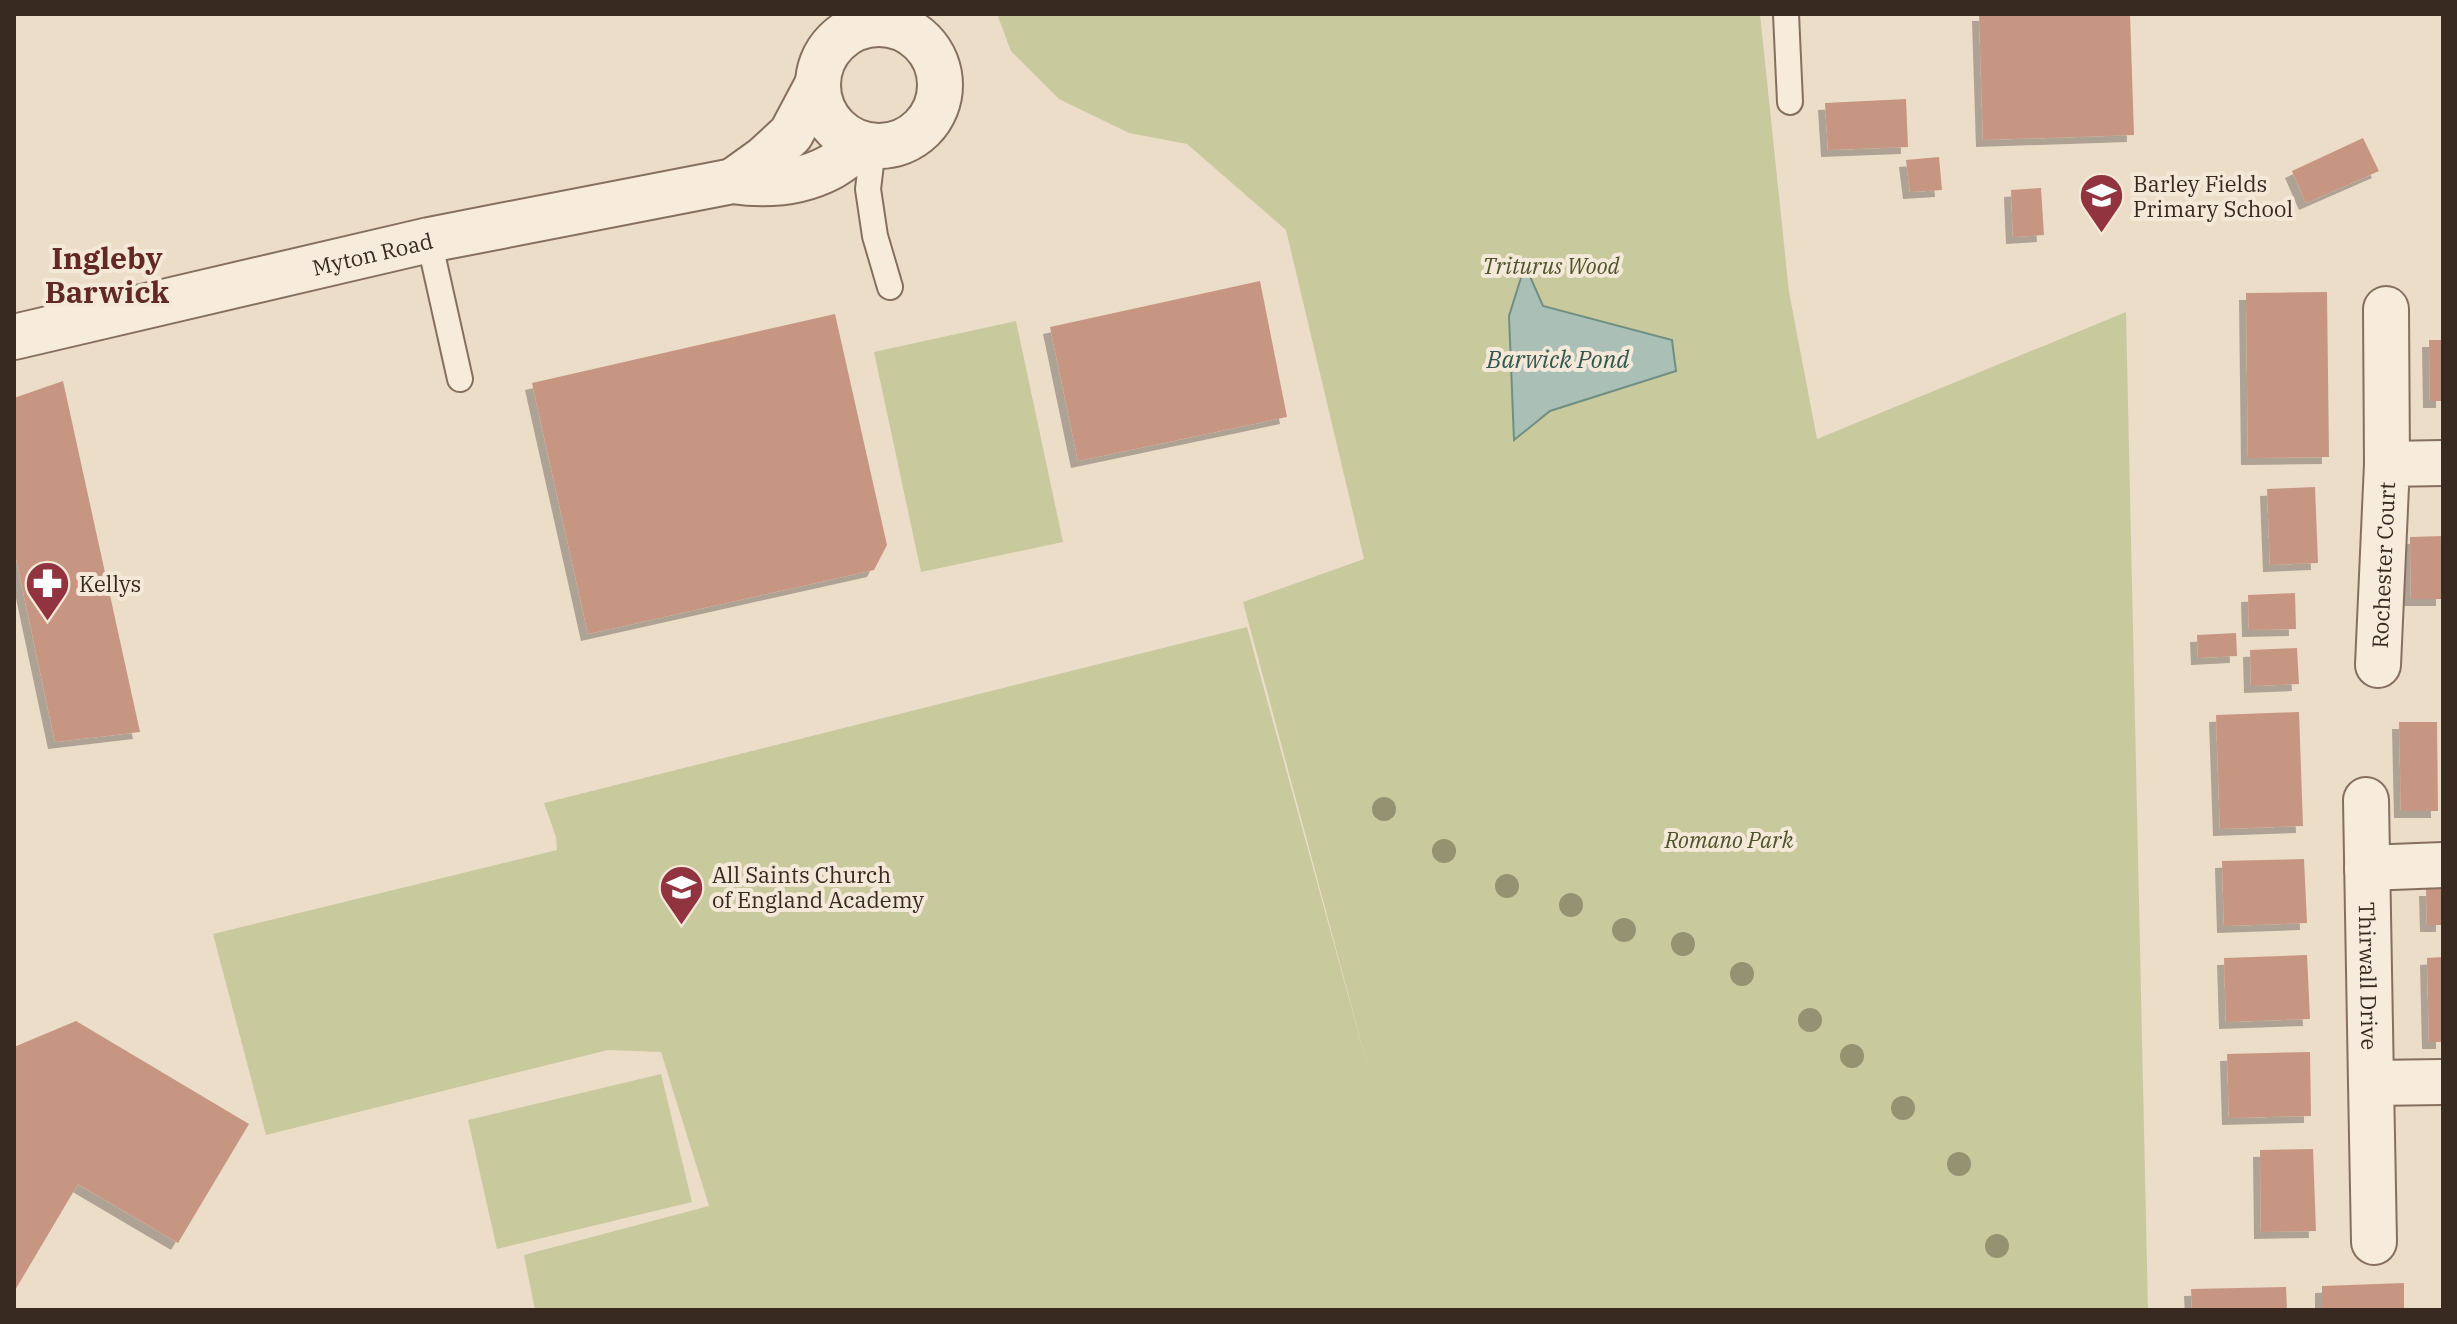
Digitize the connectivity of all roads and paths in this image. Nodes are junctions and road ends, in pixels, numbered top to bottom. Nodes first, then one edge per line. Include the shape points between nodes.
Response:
1 (1786, 14) edge
2 (859, 20) edge
3 (817, 85) junction
4 (1790, 102) dead end
5 (868, 146) junction
6 (733, 181) junction
7 (429, 240) junction
8 (890, 287) dead end
9 (2386, 309) dead end
10 (14, 337) edge
11 (460, 379) dead end
12 (2443, 463) edge
13 (2387, 464) junction
14 (2378, 665) dead end
15 (2366, 800) dead end
16 (2443, 865) edge
17 (2367, 868) junction
18 (2443, 1082) edge
19 (2371, 1083) junction
20 (2374, 1242) dead end

1 - 4 lane
2 - 3 street via 822,59
2 - 5 street via 907,30 927,45 938,67 941,91 934,114 918,133 897,144
3 - 5 street via 822,111 839,132
3 - 6 street, Myton Road via 791,134
5 - 6 street, Myton Road via 798,180 759,185
5 - 8 lane via 875,236
6 - 7 street, Myton Road
7 - 10 street, Myton Road
7 - 11 lane
9 - 13 street, Rochester Court
12 - 13 street, Rochester Court
13 - 14 street, Rochester Court
15 - 17 street, Thirwall Drive
16 - 17 street
17 - 19 street, Thirwall Drive
18 - 19 street, Thirwall Drive
19 - 20 street

